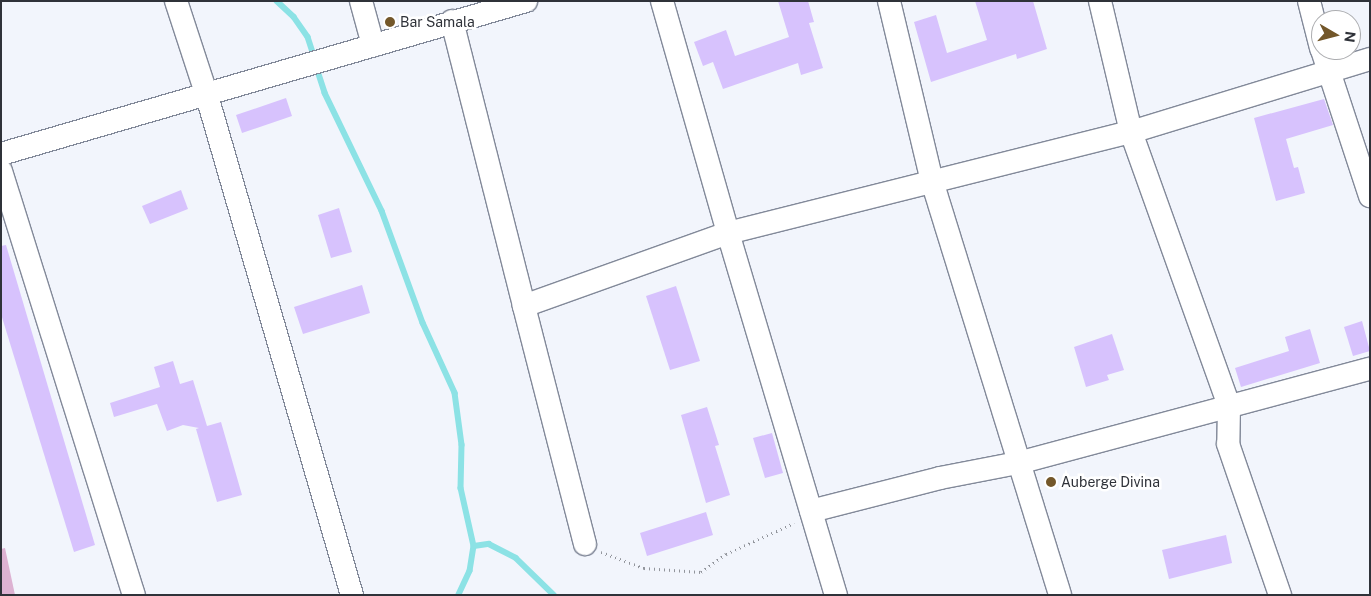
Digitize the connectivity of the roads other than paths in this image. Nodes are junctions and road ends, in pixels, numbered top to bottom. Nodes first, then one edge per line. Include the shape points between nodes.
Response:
1 (176, 1) edge
2 (361, 1) edge
3 (526, 1) edge
4 (662, 1) edge
5 (889, 1) edge
6 (1100, 1) edge
7 (452, 21) junction
8 (373, 45) junction
9 (1324, 60) edge
10 (1370, 60) edge
11 (1328, 73) junction
12 (207, 96) junction
13 (1131, 132) junction
14 (1, 154) edge
15 (1, 171) edge
16 (932, 180) junction
17 (1370, 196) edge
18 (728, 233) junction
19 (524, 306) junction
20 (1370, 369) edge
21 (1229, 405) junction
22 (1018, 463) junction
23 (811, 511) junction
24 (585, 544) road end
25 (134, 595) edge
26 (352, 595) edge
27 (836, 595) edge
28 (1060, 595) edge
29 (1280, 595) edge

1 - 12 street
2 - 8 street
3 - 7 street
4 - 18 street
5 - 16 street
6 - 13 street
7 - 8 street
7 - 19 street
8 - 12 street
9 - 11 street
10 - 11 street
11 - 13 street
11 - 17 street
12 - 14 street
12 - 26 street
13 - 16 street
13 - 21 street
15 - 25 street
16 - 18 street
16 - 22 street
18 - 19 street
18 - 23 street
19 - 24 street
20 - 21 street
21 - 22 street
21 - 29 street via 1228,444
22 - 23 street via 940,478
22 - 28 street
23 - 27 street

